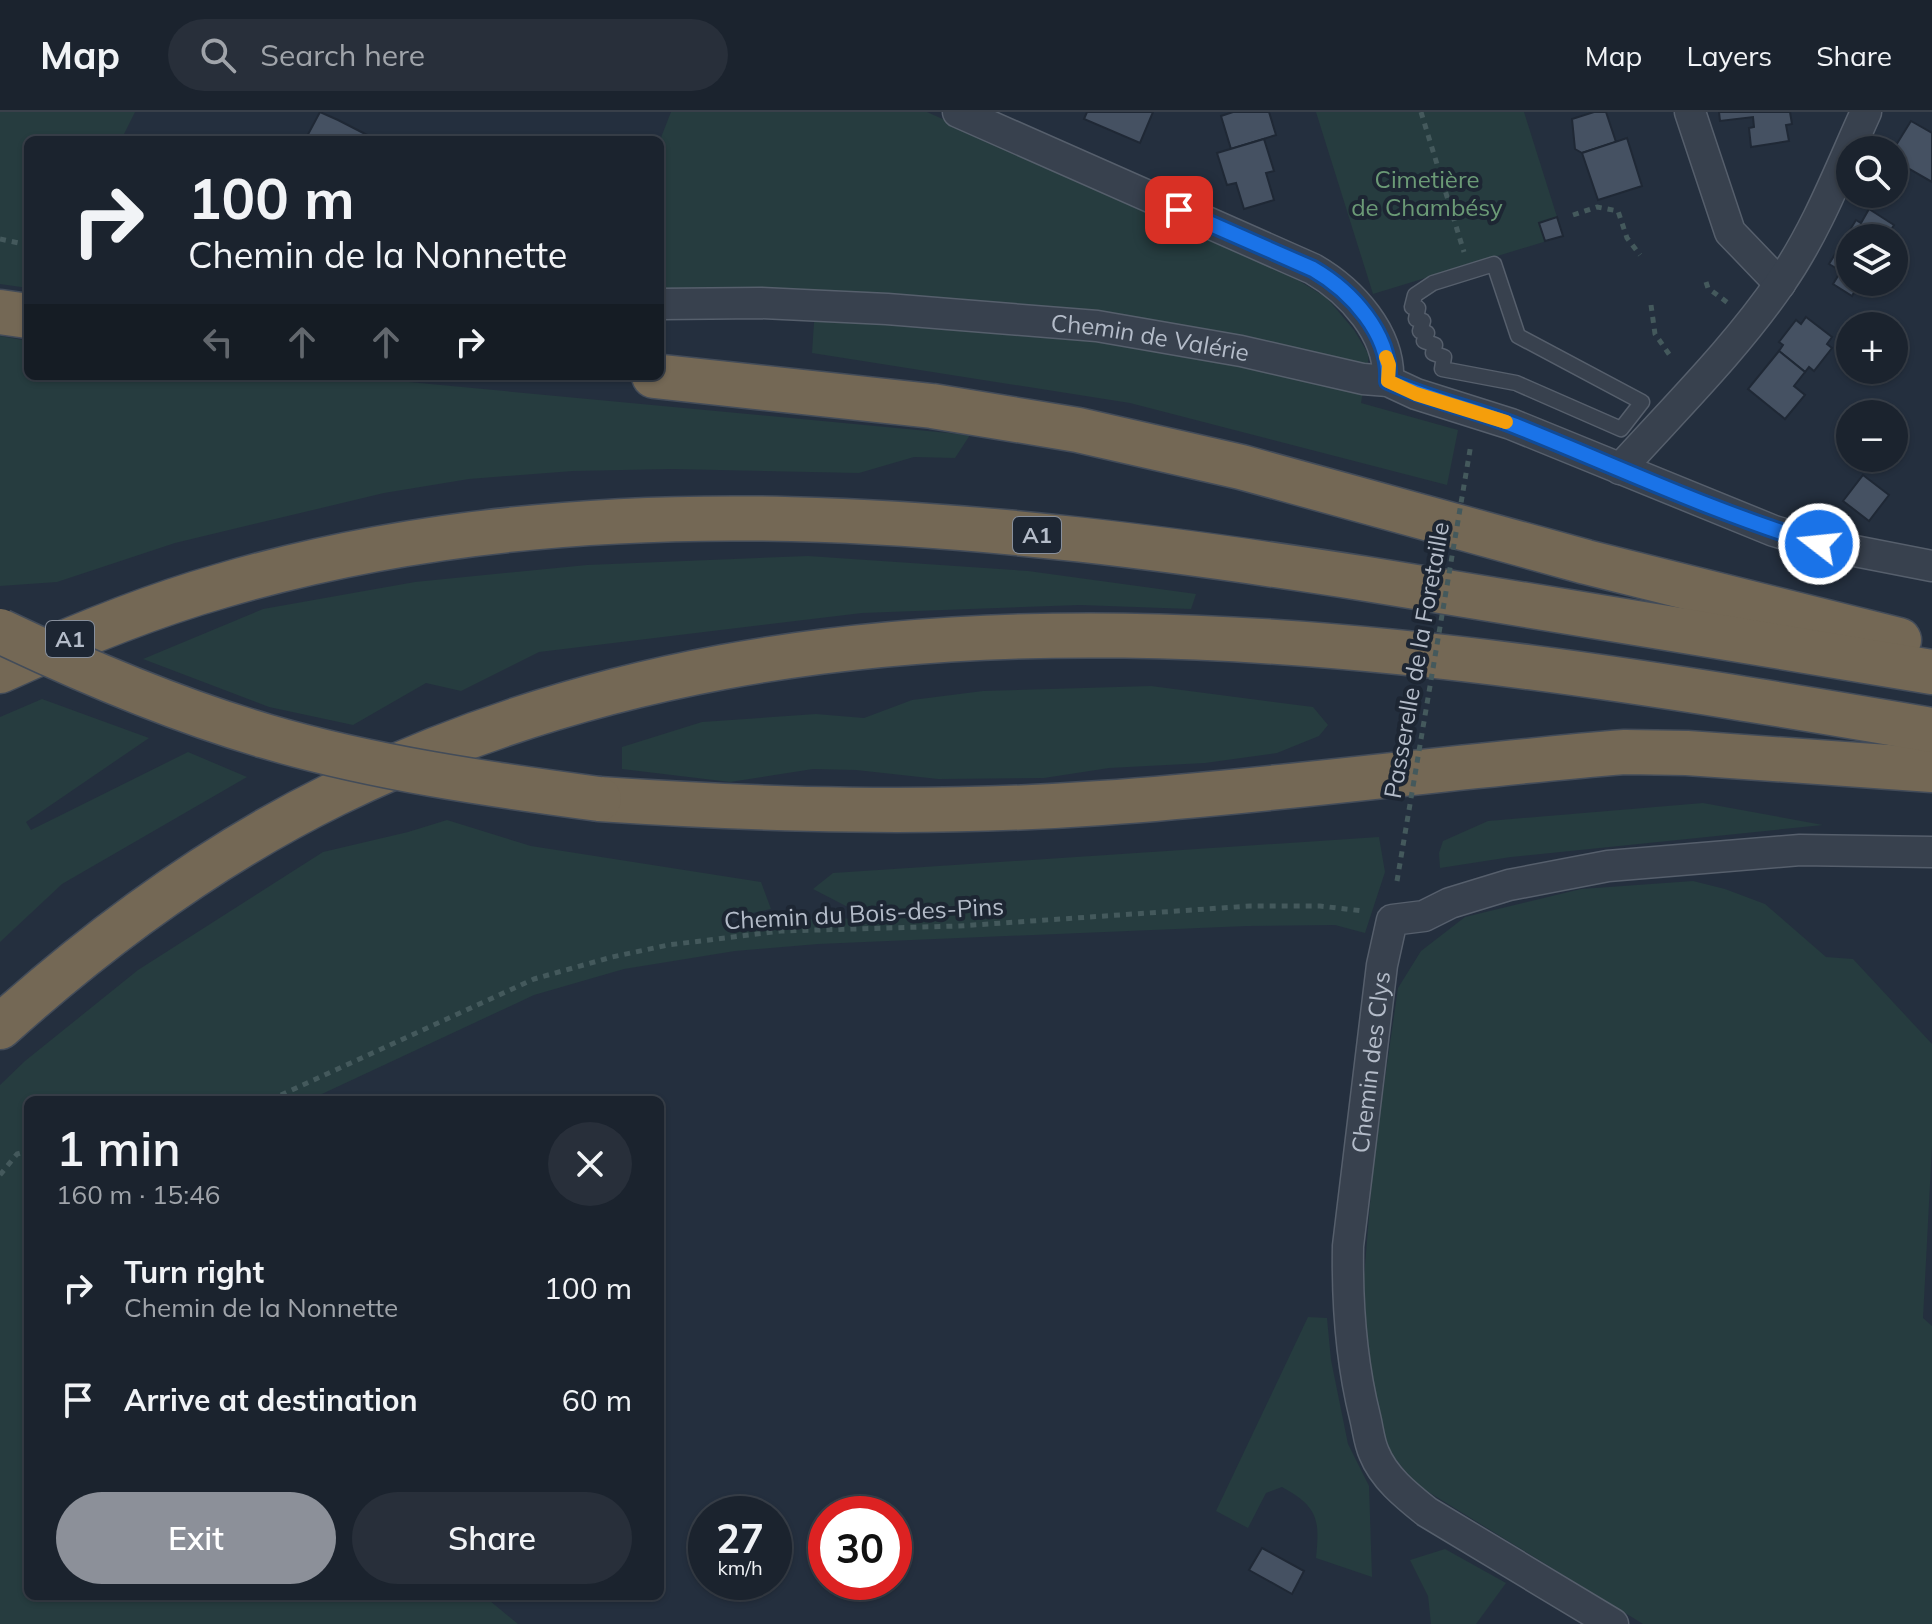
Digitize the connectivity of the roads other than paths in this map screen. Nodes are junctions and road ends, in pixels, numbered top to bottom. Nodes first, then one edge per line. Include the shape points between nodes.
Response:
1 (958, 112) edge
2 (1690, 112) edge
3 (1866, 112) edge
4 (1470, 272) joint
5 (1780, 284) junction
6 (664, 304) edge
7 (0, 312) edge
8 (24, 315) edge
9 (664, 377) edge
10 (1388, 381) junction
11 (1620, 469) junction
12 (1932, 566) edge
13 (0, 631) edge
14 (1932, 648) edge
15 (0, 671) edge
16 (1932, 672) edge
17 (1932, 730) edge
18 (1932, 770) edge
19 (1932, 852) edge
20 (0, 1027) edge
21 (1613, 1624) edge

1 - 10 street via 1331,279 1369,319 1389,365
2 - 5 street via 1730,232
3 - 5 street via 1802,249
4 - 4 lane via 1433,283 1415,295 1412,307 1418,308 1416,319 1423,321 1420,331 1427,333 1424,341 1435,345 1433,353 1444,357 1442,369 1516,383 1621,429 1642,402 1518,336 1494,264
5 - 11 street
6 - 10 street, Chemin de Valérie via 871,308 1097,326
7 - 8 highway
9 - 14 highway via 932,406 1119,439
10 - 11 street, Chemin de Valérie
11 - 12 street, Chemin de Valérie via 1774,531
13 - 18 highway, bridge via 113,682 266,736 428,773 599,799 800,809 1024,807 1625,752
15 - 16 highway, A1 via 142,611 305,564 471,535 724,518 892,523 1129,545
17 - 20 highway via 1647,684 1321,644 1072,634 820,650 654,680 572,701 492,728 335,794 261,834 119,927
19 - 21 street, Chemin des Clys via 1800,850 1608,866 1509,885 1424,916 1392,920 1348,1246 1352,1346 1374,1454 1400,1490 1427,1512

